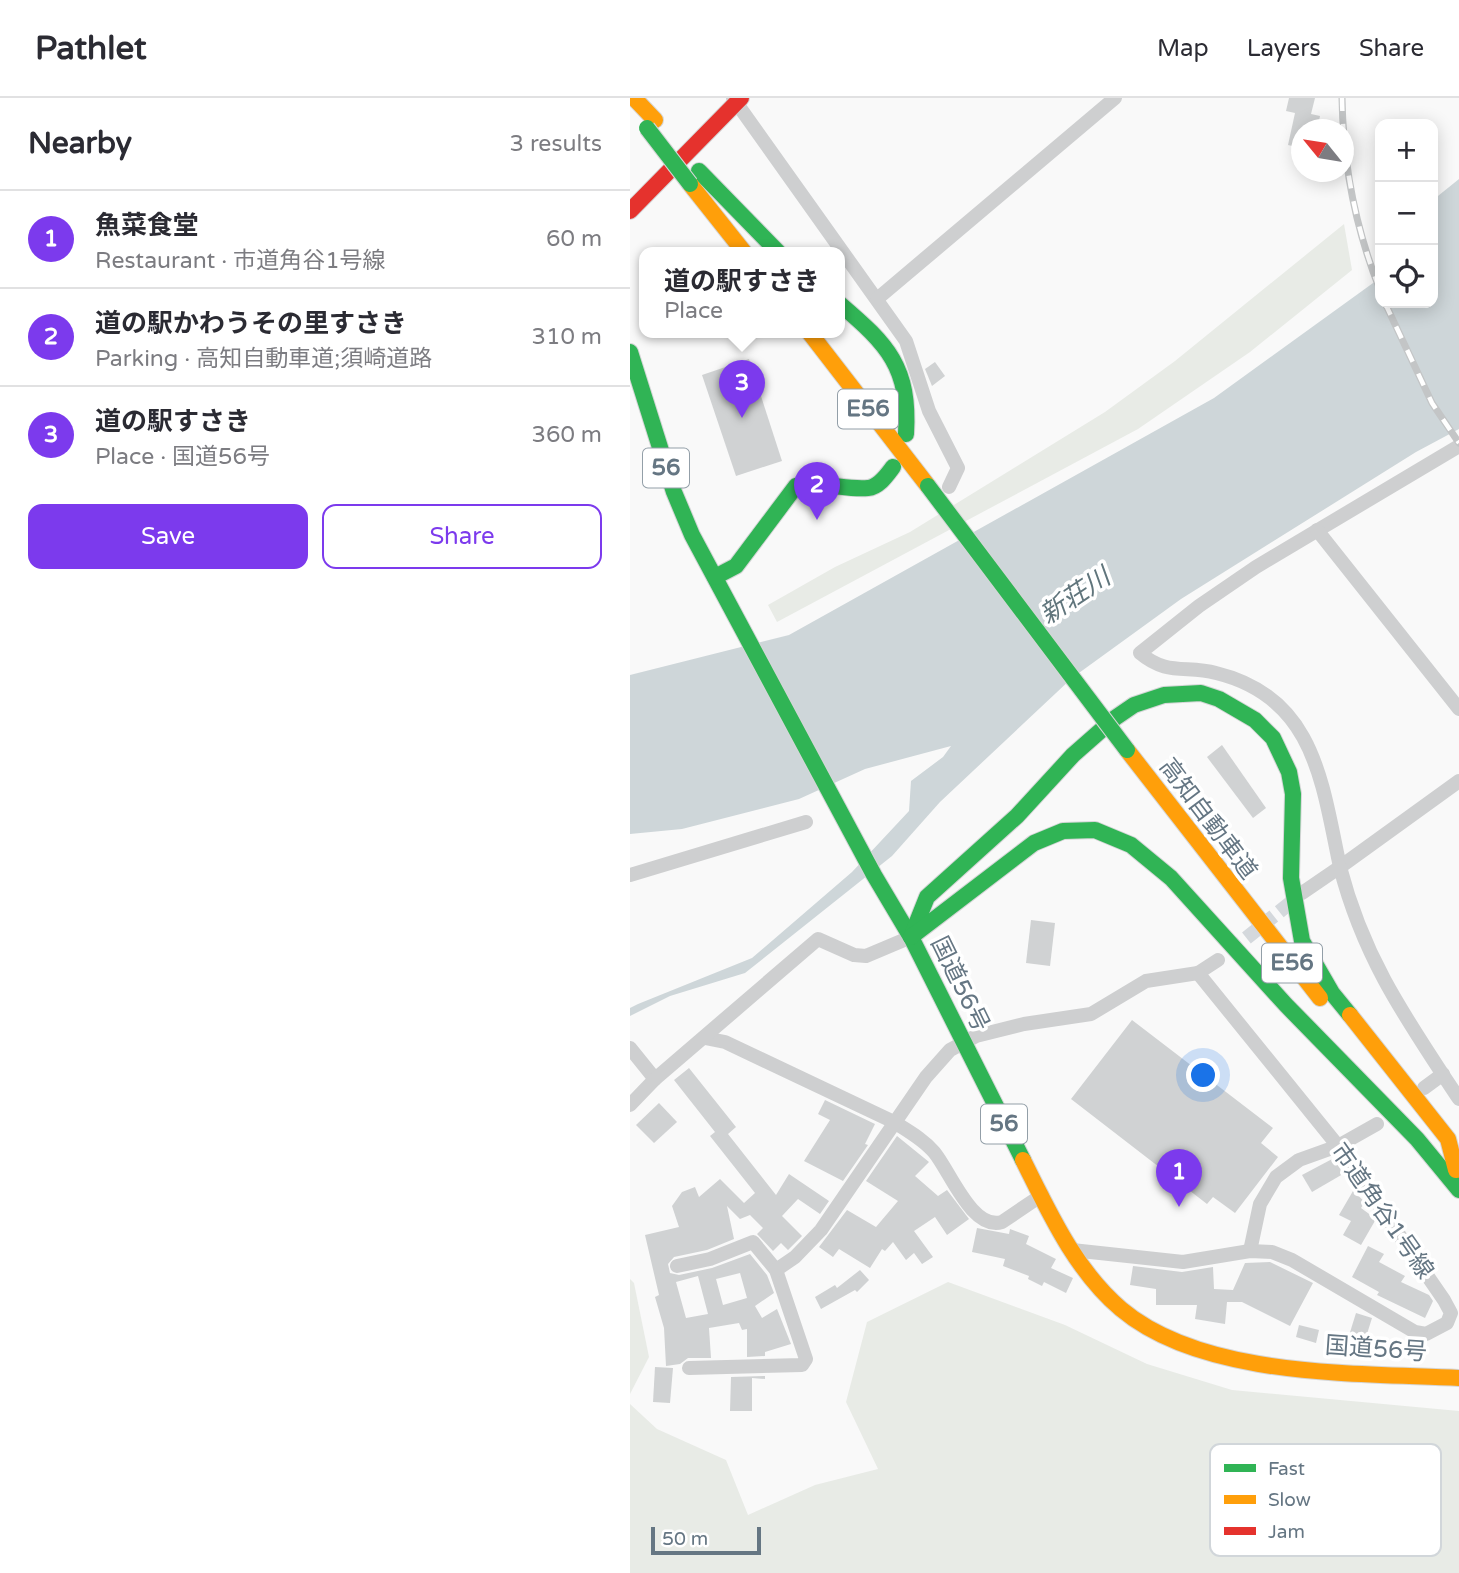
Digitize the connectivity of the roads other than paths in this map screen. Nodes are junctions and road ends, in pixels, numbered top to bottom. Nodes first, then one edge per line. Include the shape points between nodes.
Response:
1 (634, 98) edge
2 (1115, 98) edge
3 (737, 100) edge
4 (630, 108) edge
5 (651, 124) junction
6 (694, 177) junction
7 (632, 204) edge
8 (741, 247) edge
9 (772, 247) edge
10 (840, 247) edge
11 (845, 254) edge
12 (877, 299) junction
13 (845, 308) edge
14 (814, 338) edge
15 (630, 352) edge
16 (638, 410) edge
17 (906, 434) dead end
18 (1459, 446) edge
19 (893, 467) dead end
20 (948, 487) dead end
21 (1317, 530) junction
22 (715, 578) junction
23 (1459, 709) edge
24 (1459, 781) edge
25 (806, 822) dead end
26 (1340, 867) junction
27 (630, 875) edge
28 (1302, 893) tunnel mouth
29 (911, 937) junction
30 (1218, 960) tunnel mouth
31 (1198, 973) junction
32 (705, 1038) junction
33 (962, 1041) junction
34 (630, 1048) edge
35 (1443, 1074) junction
36 (655, 1079) junction
37 (1424, 1088) dead end
38 (1459, 1099) edge
39 (630, 1105) edge
40 (894, 1122) junction
41 (1377, 1124) dead end
42 (1338, 1146) junction
43 (1457, 1172) edge
44 (1459, 1190) edge
45 (1042, 1195) junction
46 (1072, 1250) junction
47 (1250, 1251) junction
48 (677, 1266) dead end
49 (776, 1270) junction
50 (689, 1368) dead end
51 (1459, 1378) edge

1 - 5 main road
2 - 12 street
3 - 7 main road
3 - 10 street
4 - 5 main road
5 - 6 main road
6 - 8 main road
6 - 9 main road
11 - 12 street
12 - 20 street via 906,341 929,411 958,468
13 - 17 main road via 897,359 907,388
14 - 43 main road, 高知自動車道 / E56, bridge via 1258,921
15 - 16 main road, 国道56号 / 56
16 - 22 main road, 国道56号 / 56
18 - 21 street
19 - 22 main road via 870,488 819,482 796,486 736,566
21 - 23 street
21 - 26 street via 1210,598 1140,653 1168,670 1208,671 1235,678 1281,708 1315,757
22 - 29 main road, 国道56号 / 56
24 - 26 street
25 - 27 street
26 - 28 street
26 - 35 street via 1352,914 1383,983
29 - 32 street via 866,956 818,939
29 - 33 main road, 国道56号 / 56
29 - 43 main road via 927,897 1115,718 1134,705 1164,695 1201,694 1219,699 1255,720 1273,738 1289,772 1293,794 1291,878 1296,916 1308,952 1332,993 1448,1139
29 - 44 main road via 943,918 1037,838 1087,829 1124,841 1171,878
30 - 31 street
31 - 33 street via 1146,981 1091,1014 1024,1024
31 - 42 street, 市道角谷1号線
32 - 36 street
32 - 40 street via 725,1042
33 - 40 street via 926,1077
33 - 45 main road, 国道56号 / 56
34 - 36 street
35 - 37 street
35 - 38 street
36 - 39 street
40 - 45 street via 934,1152 981,1220 1002,1222
40 - 49 street via 821,1230
41 - 42 street
42 - 47 street via 1299,1160 1276,1177 1260,1204
42 - 47 street, 市道角谷1号線 via 1444,1300 1451,1313 1447,1323 1426,1334 1415,1332 1292,1260 1272,1252
45 - 46 main road, 国道56号 / 56
46 - 47 street, 市道角谷1号線 via 1183,1262
46 - 51 main road, 国道56号 / 56 via 1113,1301 1142,1325 1185,1343 1272,1363
48 - 49 street via 753,1242
49 - 50 street via 806,1359 802,1365

